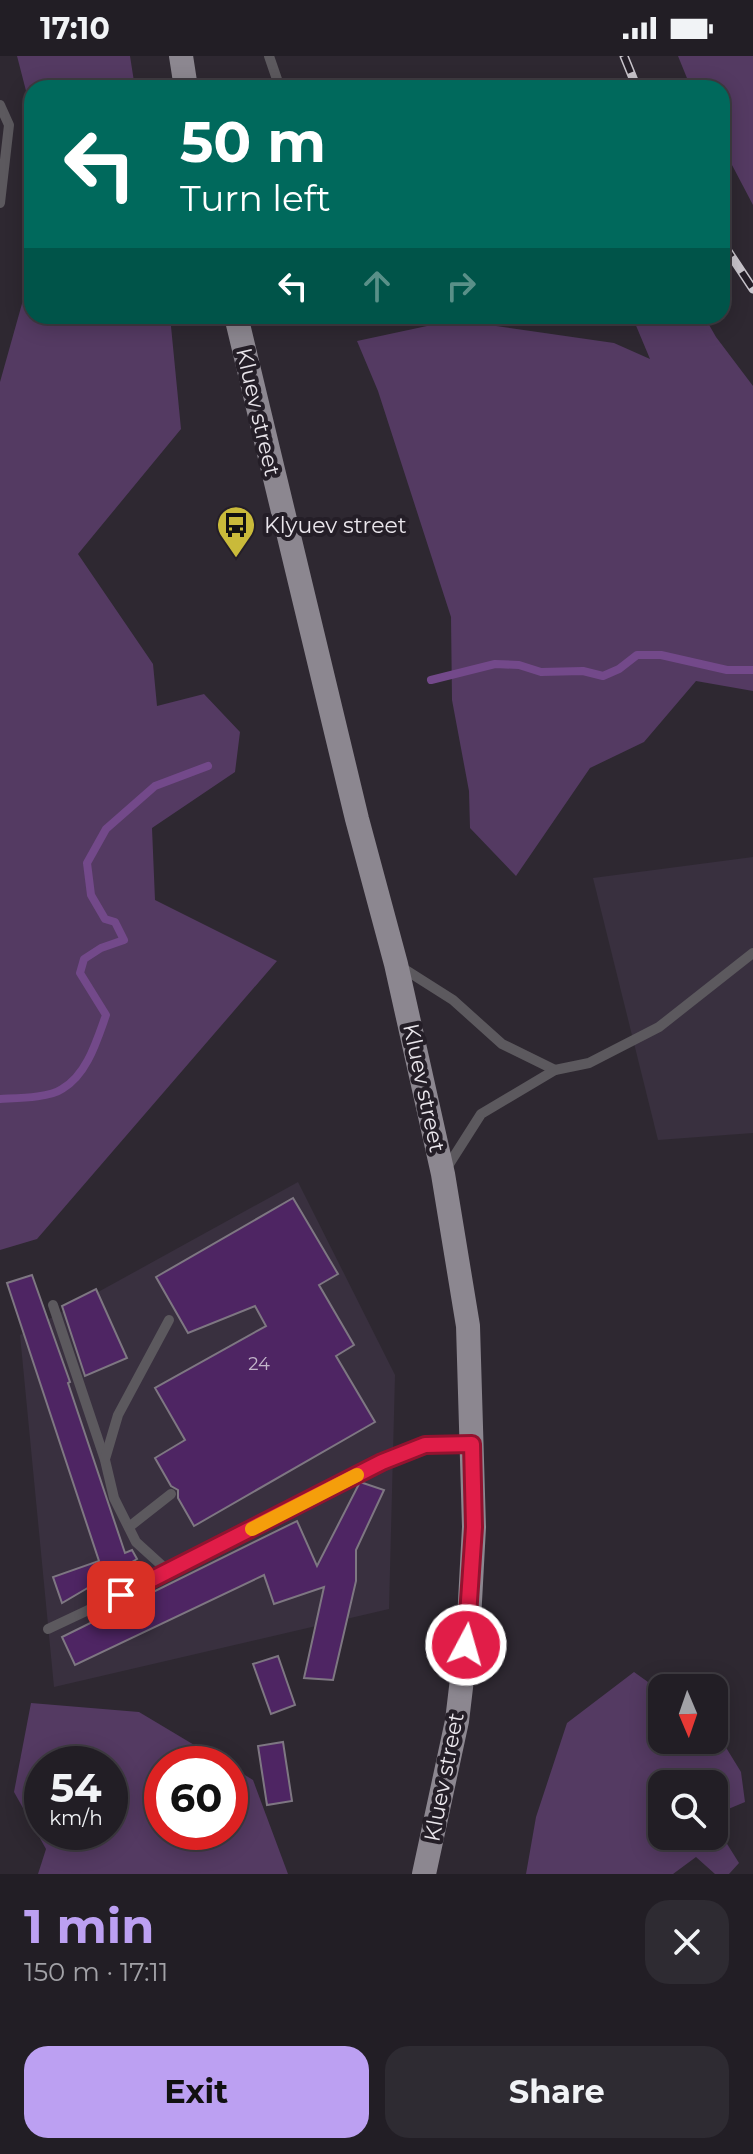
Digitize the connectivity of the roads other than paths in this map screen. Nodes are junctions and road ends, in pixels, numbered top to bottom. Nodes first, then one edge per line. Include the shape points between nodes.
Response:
1 (181, 56) edge
2 (269, 56) edge
3 (185, 80) edge
4 (277, 80) edge
5 (0, 105) edge
6 (0, 203) edge
7 (238, 324) edge
8 (753, 953) edge
9 (396, 964) junction
10 (555, 1070) junction
11 (443, 1174) junction
12 (53, 1305) dead end
13 (169, 1320) dead end
14 (472, 1444) junction
15 (105, 1460) junction
16 (171, 1494) dead end
17 (129, 1527) junction
18 (169, 1572) junction
19 (48, 1629) dead end
20 (424, 1874) edge

1 - 3 main road
2 - 4 lane
5 - 6 lane via 9,125
7 - 9 main road, Kluev street
8 - 10 lane via 659,1027 589,1063
9 - 10 lane via 453,1000 502,1044
9 - 11 main road, Kluev street
10 - 11 lane via 481,1114
11 - 14 main road, Kluev street via 468,1326
12 - 15 lane
13 - 15 lane via 118,1415
14 - 18 lane via 425,1445 382,1462
14 - 20 main road, Kluev street via 469,1620 457,1721
15 - 17 lane via 114,1498
16 - 17 lane
17 - 18 lane via 136,1542
18 - 19 lane

